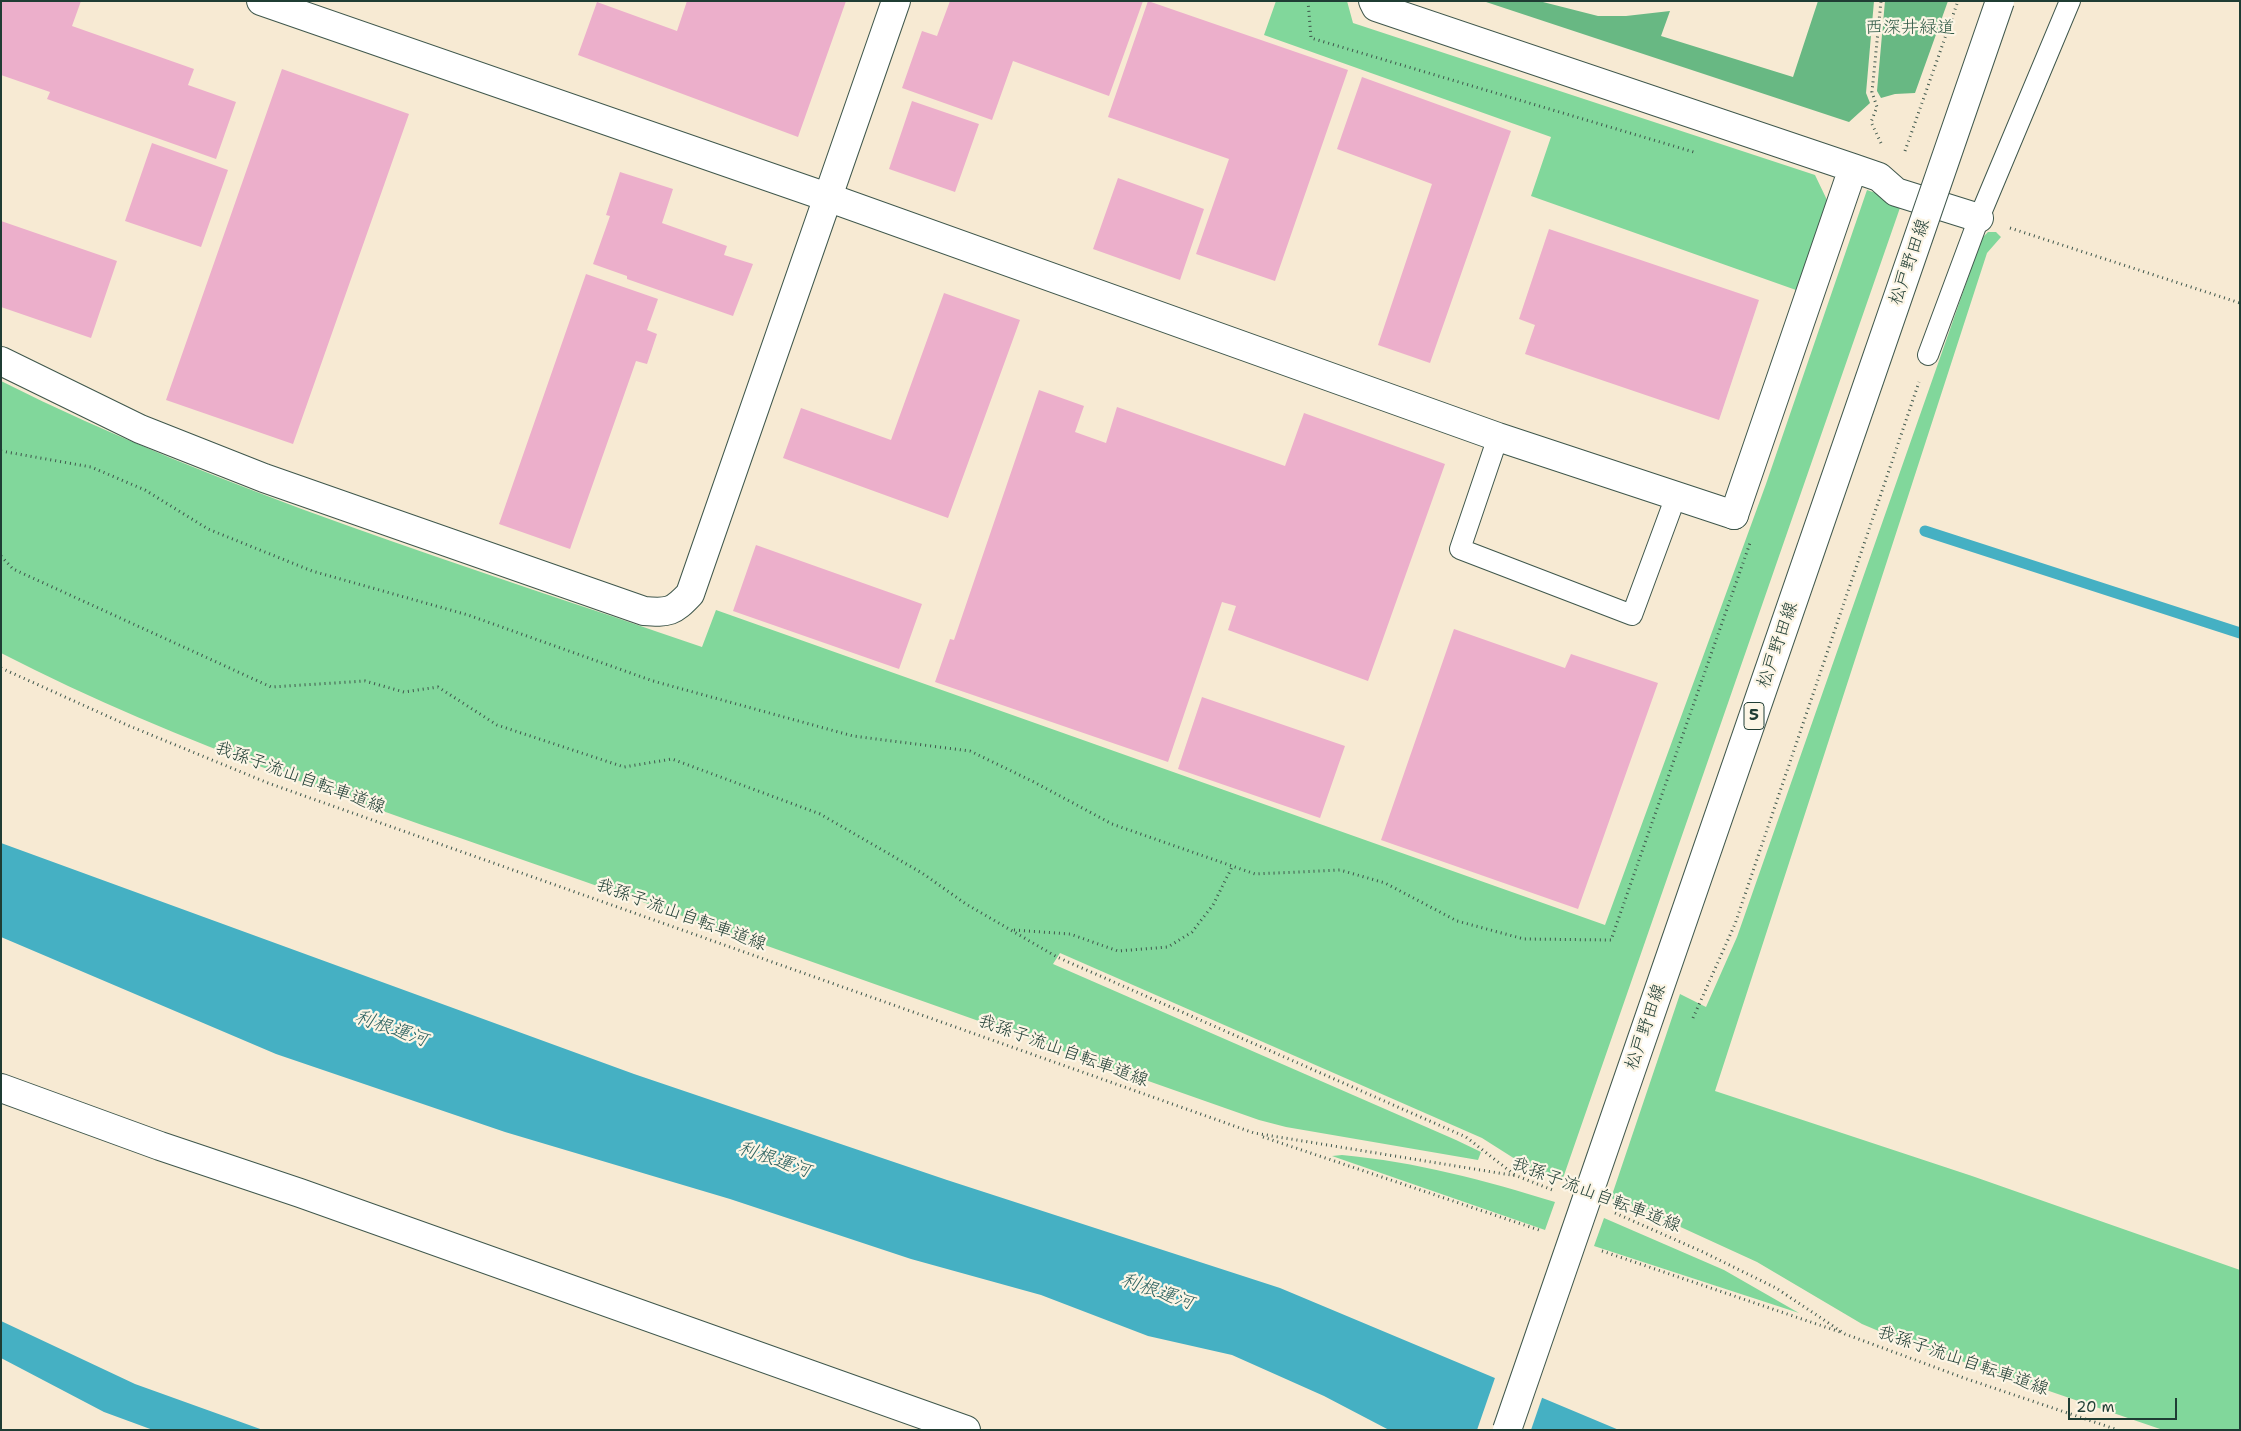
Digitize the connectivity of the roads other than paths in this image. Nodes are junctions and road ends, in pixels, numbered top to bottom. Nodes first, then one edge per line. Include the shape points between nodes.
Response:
1 (262, 1) edge
2 (896, 1) edge
3 (1373, 1) edge
4 (2000, 1) edge
5 (2070, 1) edge
6 (1853, 168) junction
7 (826, 197) junction
8 (1979, 218) junction
9 (1928, 355) road end
10 (1, 361) edge
11 (1498, 437) junction
12 (1676, 496) junction
13 (1, 1088) edge
14 (966, 1430) edge
15 (1507, 1430) edge

1 - 7 street
2 - 7 street
3 - 6 street via 1376,8
4 - 15 street, 松戸野田線 / 5, bridge
5 - 8 lane
6 - 8 street via 1879,177 1896,192
6 - 12 street via 1734,516
7 - 10 street via 690,594 667,613 644,611 264,478 140,429
7 - 11 street
8 - 9 lane
11 - 12 street
11 - 12 lane via 1460,549 1632,615
13 - 14 street

